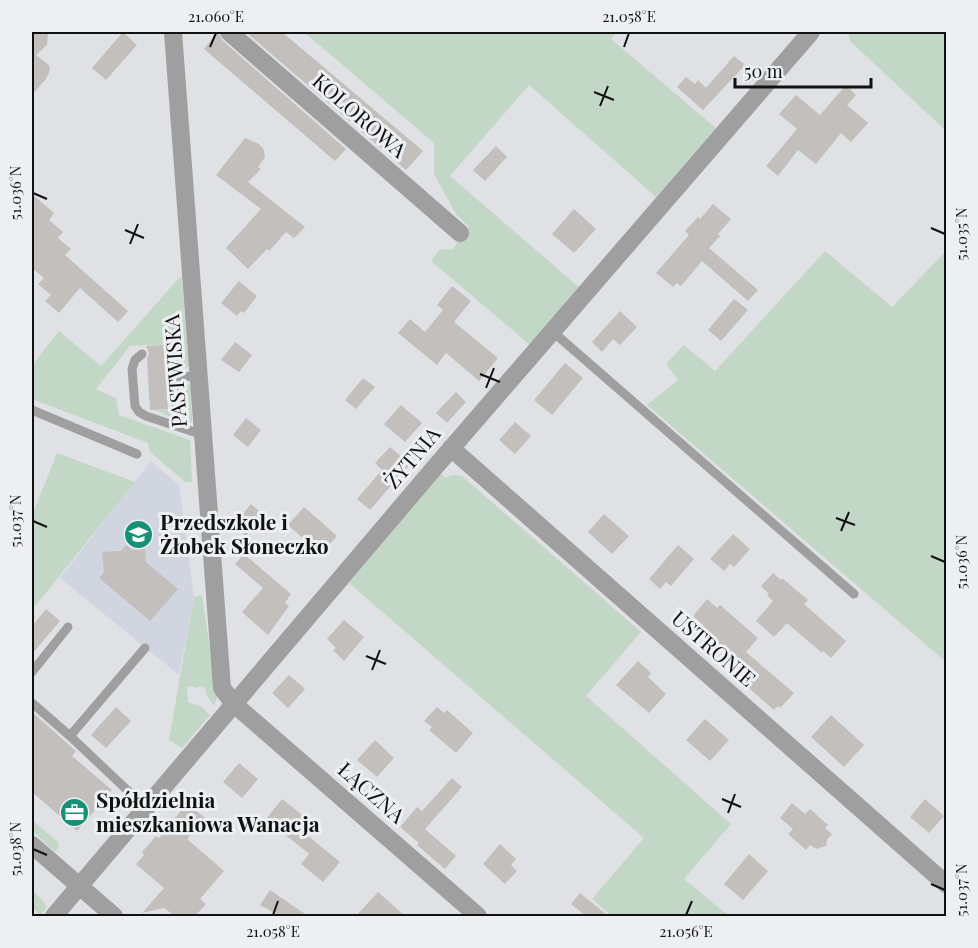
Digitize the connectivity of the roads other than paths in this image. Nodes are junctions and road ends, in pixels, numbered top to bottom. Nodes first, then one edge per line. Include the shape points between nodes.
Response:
1 (173, 32) edge
2 (229, 32) edge
3 (811, 32) edge
4 (460, 233) dead end
5 (552, 331) junction
6 (172, 348) dead end
7 (142, 354) dead end
8 (199, 376) junction
9 (174, 377) junction
10 (176, 404) dead end
11 (32, 410) edge
12 (203, 435) junction
13 (451, 448) junction
14 (137, 454) dead end
15 (854, 594) dead end
16 (68, 627) dead end
17 (146, 648) dead end
18 (32, 672) edge
19 (32, 703) edge
20 (234, 704) junction
21 (70, 736) junction
22 (146, 806) junction
23 (32, 845) edge
24 (946, 884) edge
25 (79, 887) junction
26 (54, 916) edge
27 (114, 916) edge
28 (478, 916) edge

1 - 8 street, PASTWISKA
2 - 4 street, KOLOROWA
3 - 5 street, ŻYTNIA
5 - 13 street, ŻYTNIA
5 - 15 lane
6 - 9 lane
7 - 12 lane via 132,367 135,406 139,412
8 - 9 lane
8 - 12 street, PASTWISKA
9 - 10 lane
11 - 14 lane
12 - 20 street, PASTWISKA via 222,688
13 - 20 street, ŻYTNIA
13 - 24 street, USTRONIE
16 - 18 lane
17 - 21 lane
19 - 21 lane
20 - 22 street, ŻYTNIA
20 - 28 street, ŁĄCZNA
21 - 22 lane
22 - 25 street, ŻYTNIA
23 - 25 street
25 - 26 street, ŻYTNIA
25 - 27 street

